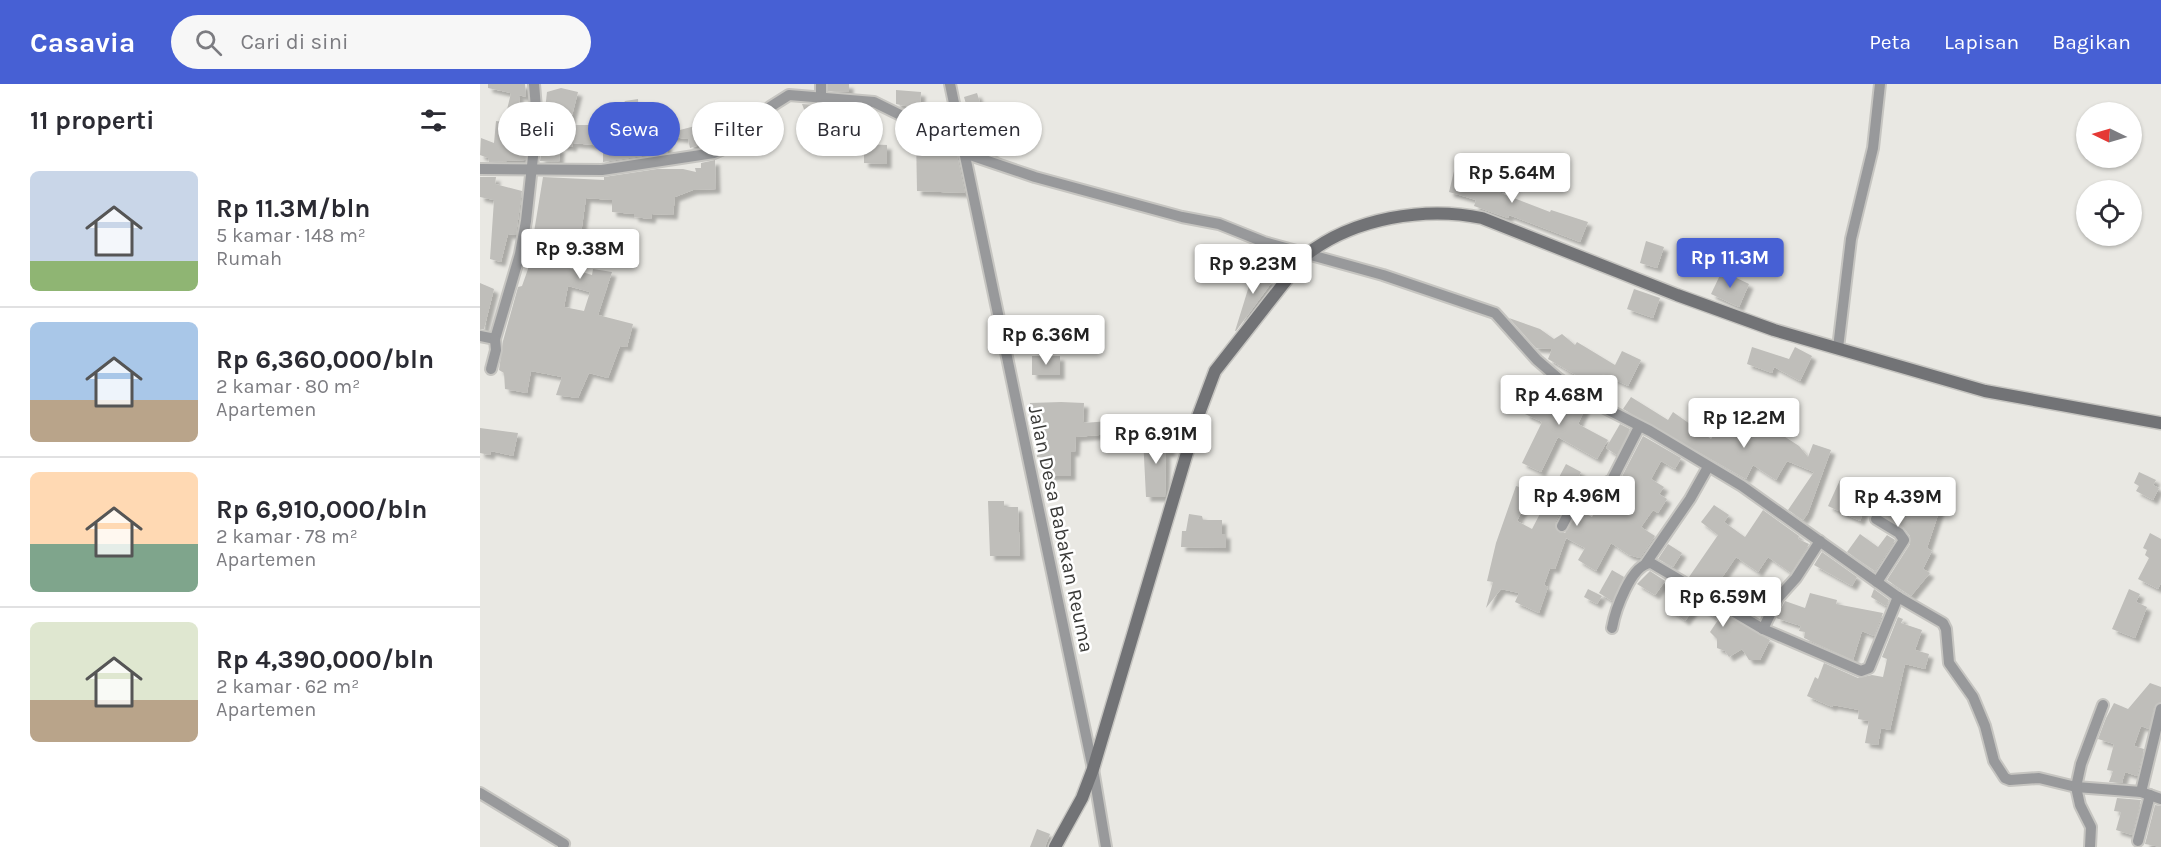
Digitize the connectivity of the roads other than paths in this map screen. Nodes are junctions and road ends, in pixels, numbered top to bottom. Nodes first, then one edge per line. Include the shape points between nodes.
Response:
1 (534, 84) edge
2 (821, 84) edge
3 (950, 84) edge
4 (1880, 84) edge
5 (789, 90) edge
6 (820, 96) junction
7 (954, 102) edge
8 (895, 112) edge
9 (965, 156) edge
10 (973, 156) edge
11 (480, 169) edge
12 (531, 170) junction
13 (1306, 255) junction
14 (480, 336) edge
15 (495, 339) junction
16 (1838, 348) junction
17 (491, 369) dead end
18 (2161, 423) edge
19 (1639, 427) junction
20 (1708, 467) junction
21 (1876, 519) dead end
22 (1562, 526) dead end
23 (1820, 541) junction
24 (1646, 563) junction
25 (1877, 582) junction
26 (1898, 597) junction
27 (1612, 628) dead end
28 (1763, 629) junction
29 (2103, 705) dead end
30 (2161, 709) edge
31 (1093, 769) junction
32 (2076, 787) junction
33 (480, 793) edge
34 (2146, 793) junction
35 (2161, 799) edge
36 (2138, 841) dead end
37 (563, 847) edge
38 (1055, 847) edge
39 (1106, 847) edge
40 (2090, 847) edge

1 - 12 street via 537,112
2 - 6 street
3 - 7 street, Jalan Desa Babakan Reuma
4 - 16 street via 1873,148 1851,239
5 - 6 street
5 - 12 street via 770,107 749,138 714,153 602,170
6 - 8 street via 874,102
9 - 31 street, Jalan Desa Babakan Reuma
10 - 13 street via 1035,177 1208,222
11 - 12 street
12 - 15 street via 520,254
13 - 16 main road via 1325,239 1382,221 1422,214 1462,214 1502,225 1677,295
13 - 19 street via 1404,281 1495,314 1559,379
13 - 31 main road via 1215,371 1197,419
14 - 15 street
15 - 17 street
16 - 18 main road via 1985,391
19 - 20 street
19 - 22 street via 1612,480 1599,486 1584,484
20 - 23 street
20 - 24 street
21 - 25 street via 1904,540
23 - 25 street
23 - 28 street via 1778,598
24 - 27 street via 1639,568 1616,609
24 - 28 street via 1660,567
25 - 26 street
26 - 28 street via 1869,668 1862,671
26 - 32 street via 1946,628 1949,663 1973,697 1994,761 2005,778 2039,778
29 - 32 street
30 - 34 street
31 - 38 main road
31 - 39 street, Jalan Desa Babakan Reuma
32 - 34 street
32 - 40 street via 2091,827
33 - 37 street via 564,844
34 - 35 street
34 - 36 street

